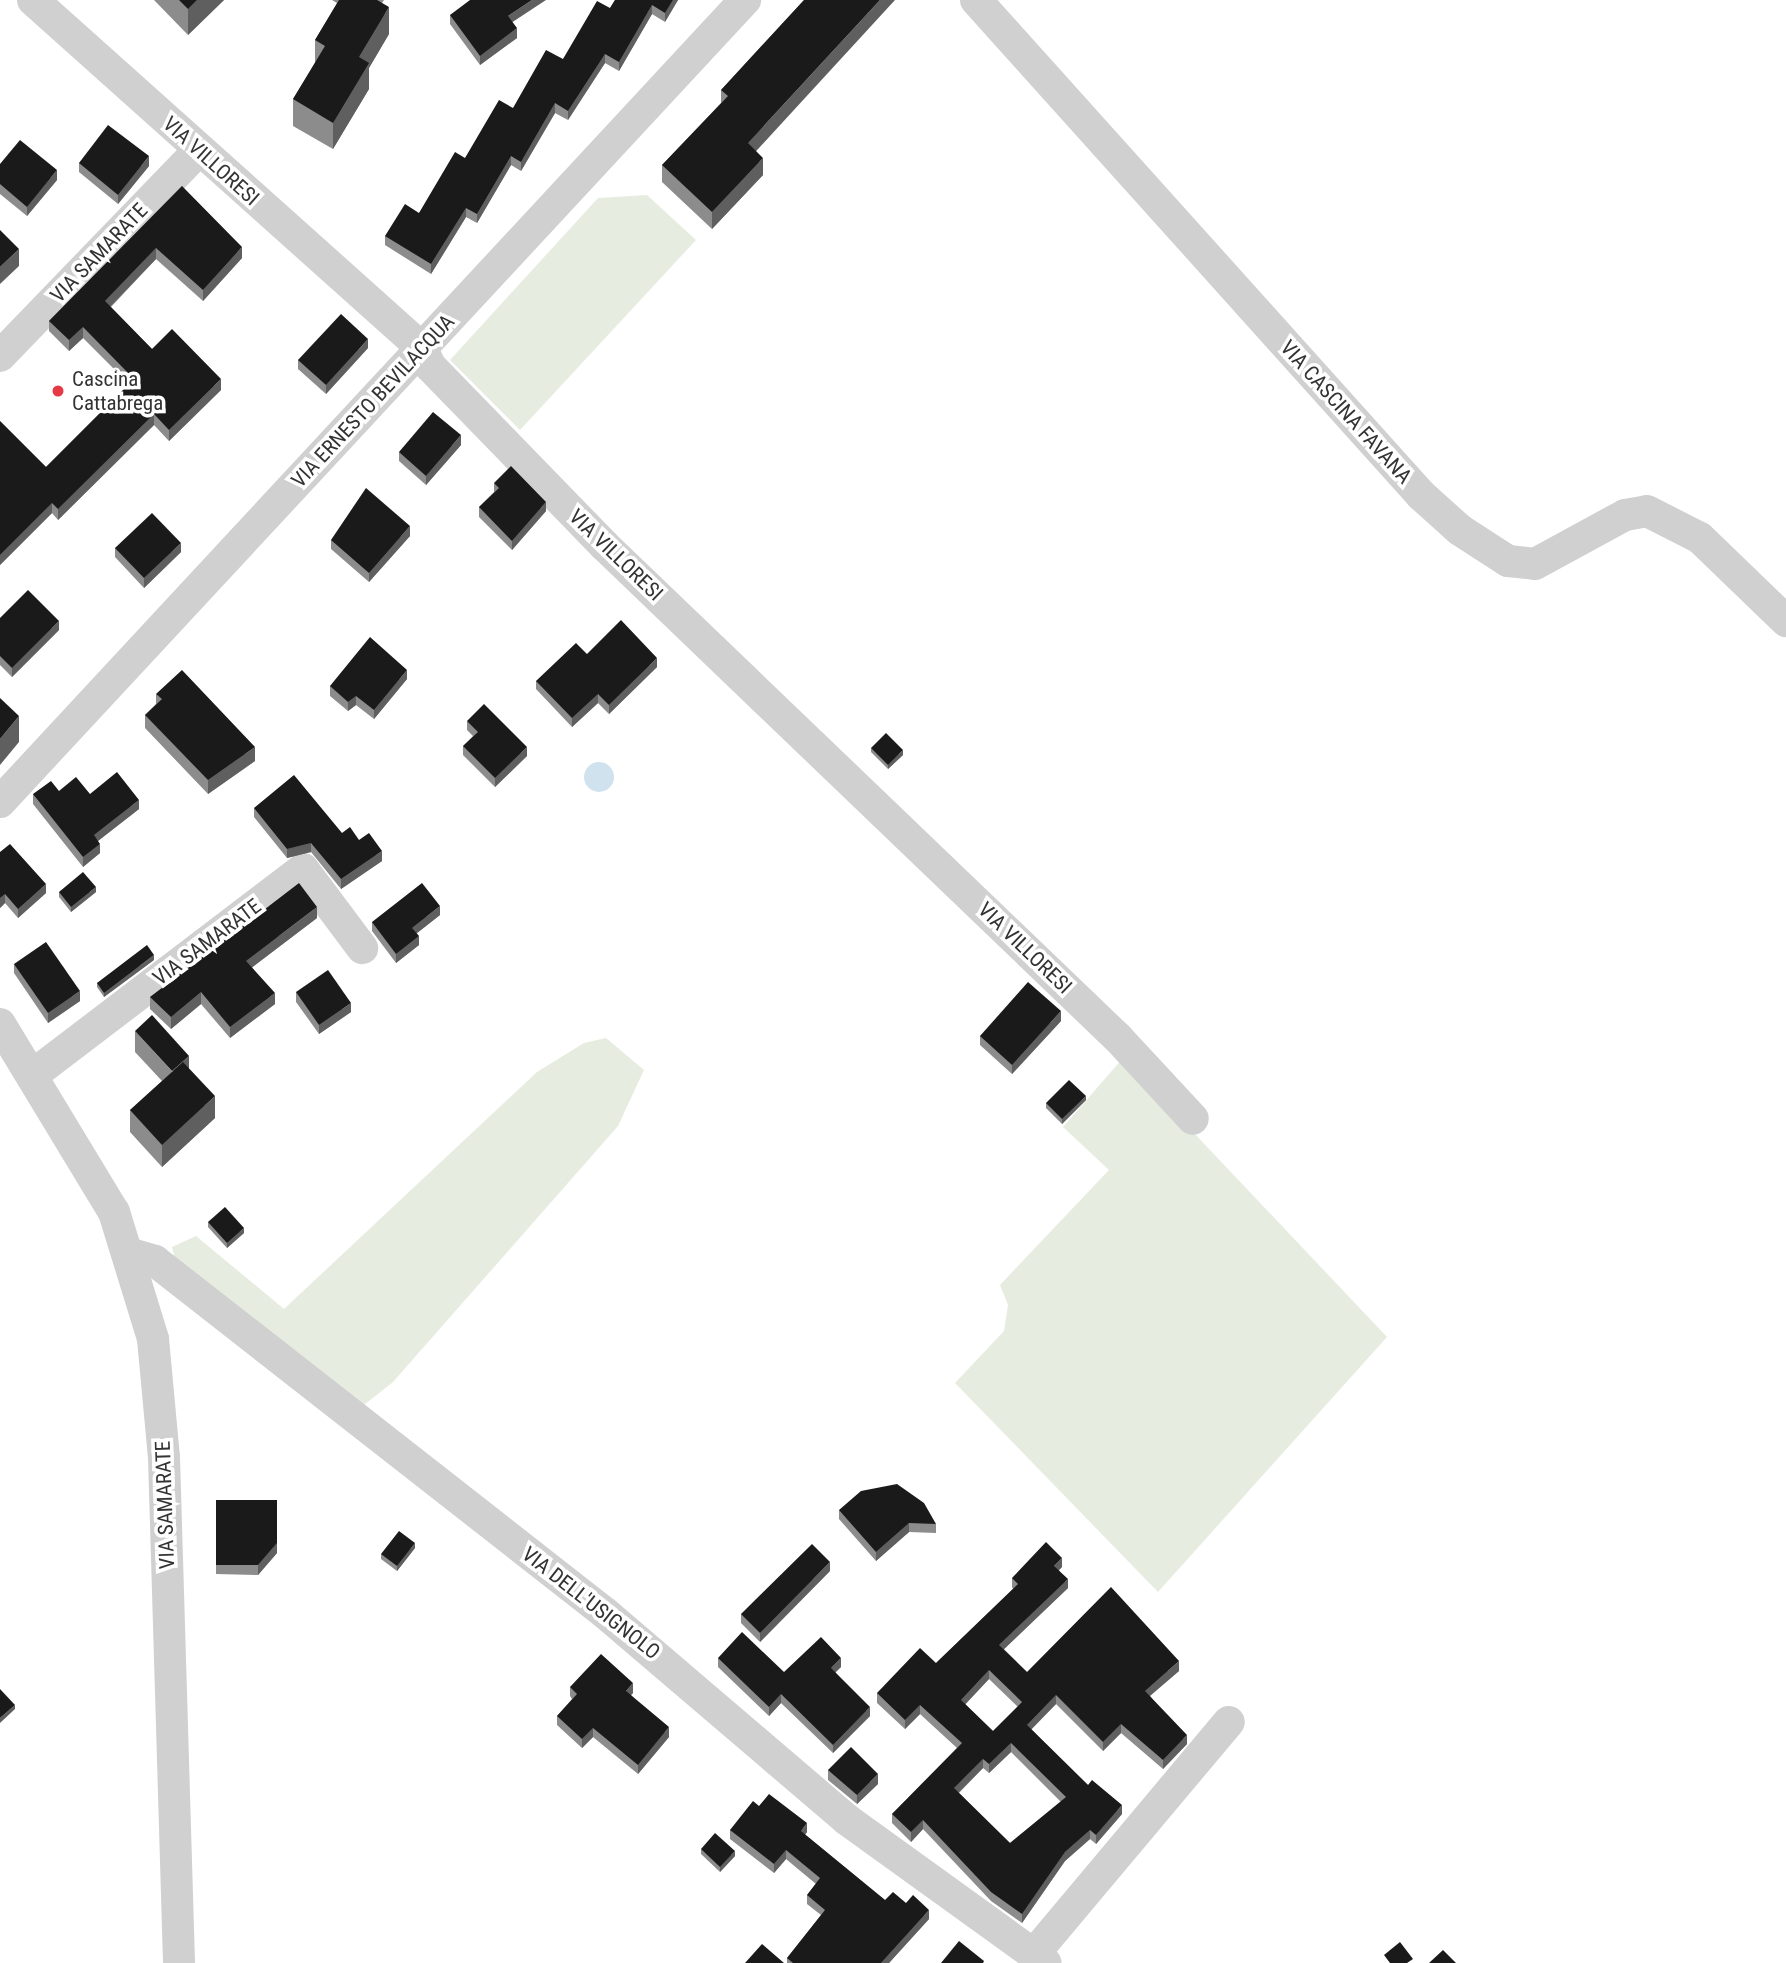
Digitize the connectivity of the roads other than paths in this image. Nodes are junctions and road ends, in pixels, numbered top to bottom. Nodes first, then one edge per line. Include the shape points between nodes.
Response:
1 (33, 0) edge
2 (745, 0) edge
3 (976, 0) edge
4 (199, 150) junction
5 (422, 348) junction
6 (0, 356) edge
7 (1786, 621) edge
8 (0, 802) edge
9 (362, 948) dead end
10 (0, 1024) edge
11 (34, 1074) junction
12 (1193, 1119) dead end
13 (131, 1254) junction
14 (1229, 1722) dead end
15 (1040, 1958) edge
16 (179, 1963) edge

1 - 4 street, VIA VILLORESI
2 - 5 street, VIA ERNESTO BEVILACQUA
3 - 7 street, VIA CASCINA FAVANA via 1421,495 1470,538 1508,561 1535,564 1625,515 1647,511 1700,538
4 - 5 street, VIA VILLORESI
4 - 6 street, VIA SAMARATE
5 - 8 street, VIA ERNESTO BEVILACQUA
5 - 12 street, VIA VILLORESI via 430,366 604,545 1118,1038
9 - 11 street, VIA SAMARATE via 303,870
10 - 11 street, VIA SAMARATE
11 - 13 street, VIA SAMARATE via 89,1164
13 - 15 street, VIA DELL'USIGNOLO via 155,1261 605,1613 842,1816
13 - 16 street, VIA SAMARATE via 153,1339 162,1411
14 - 15 street

